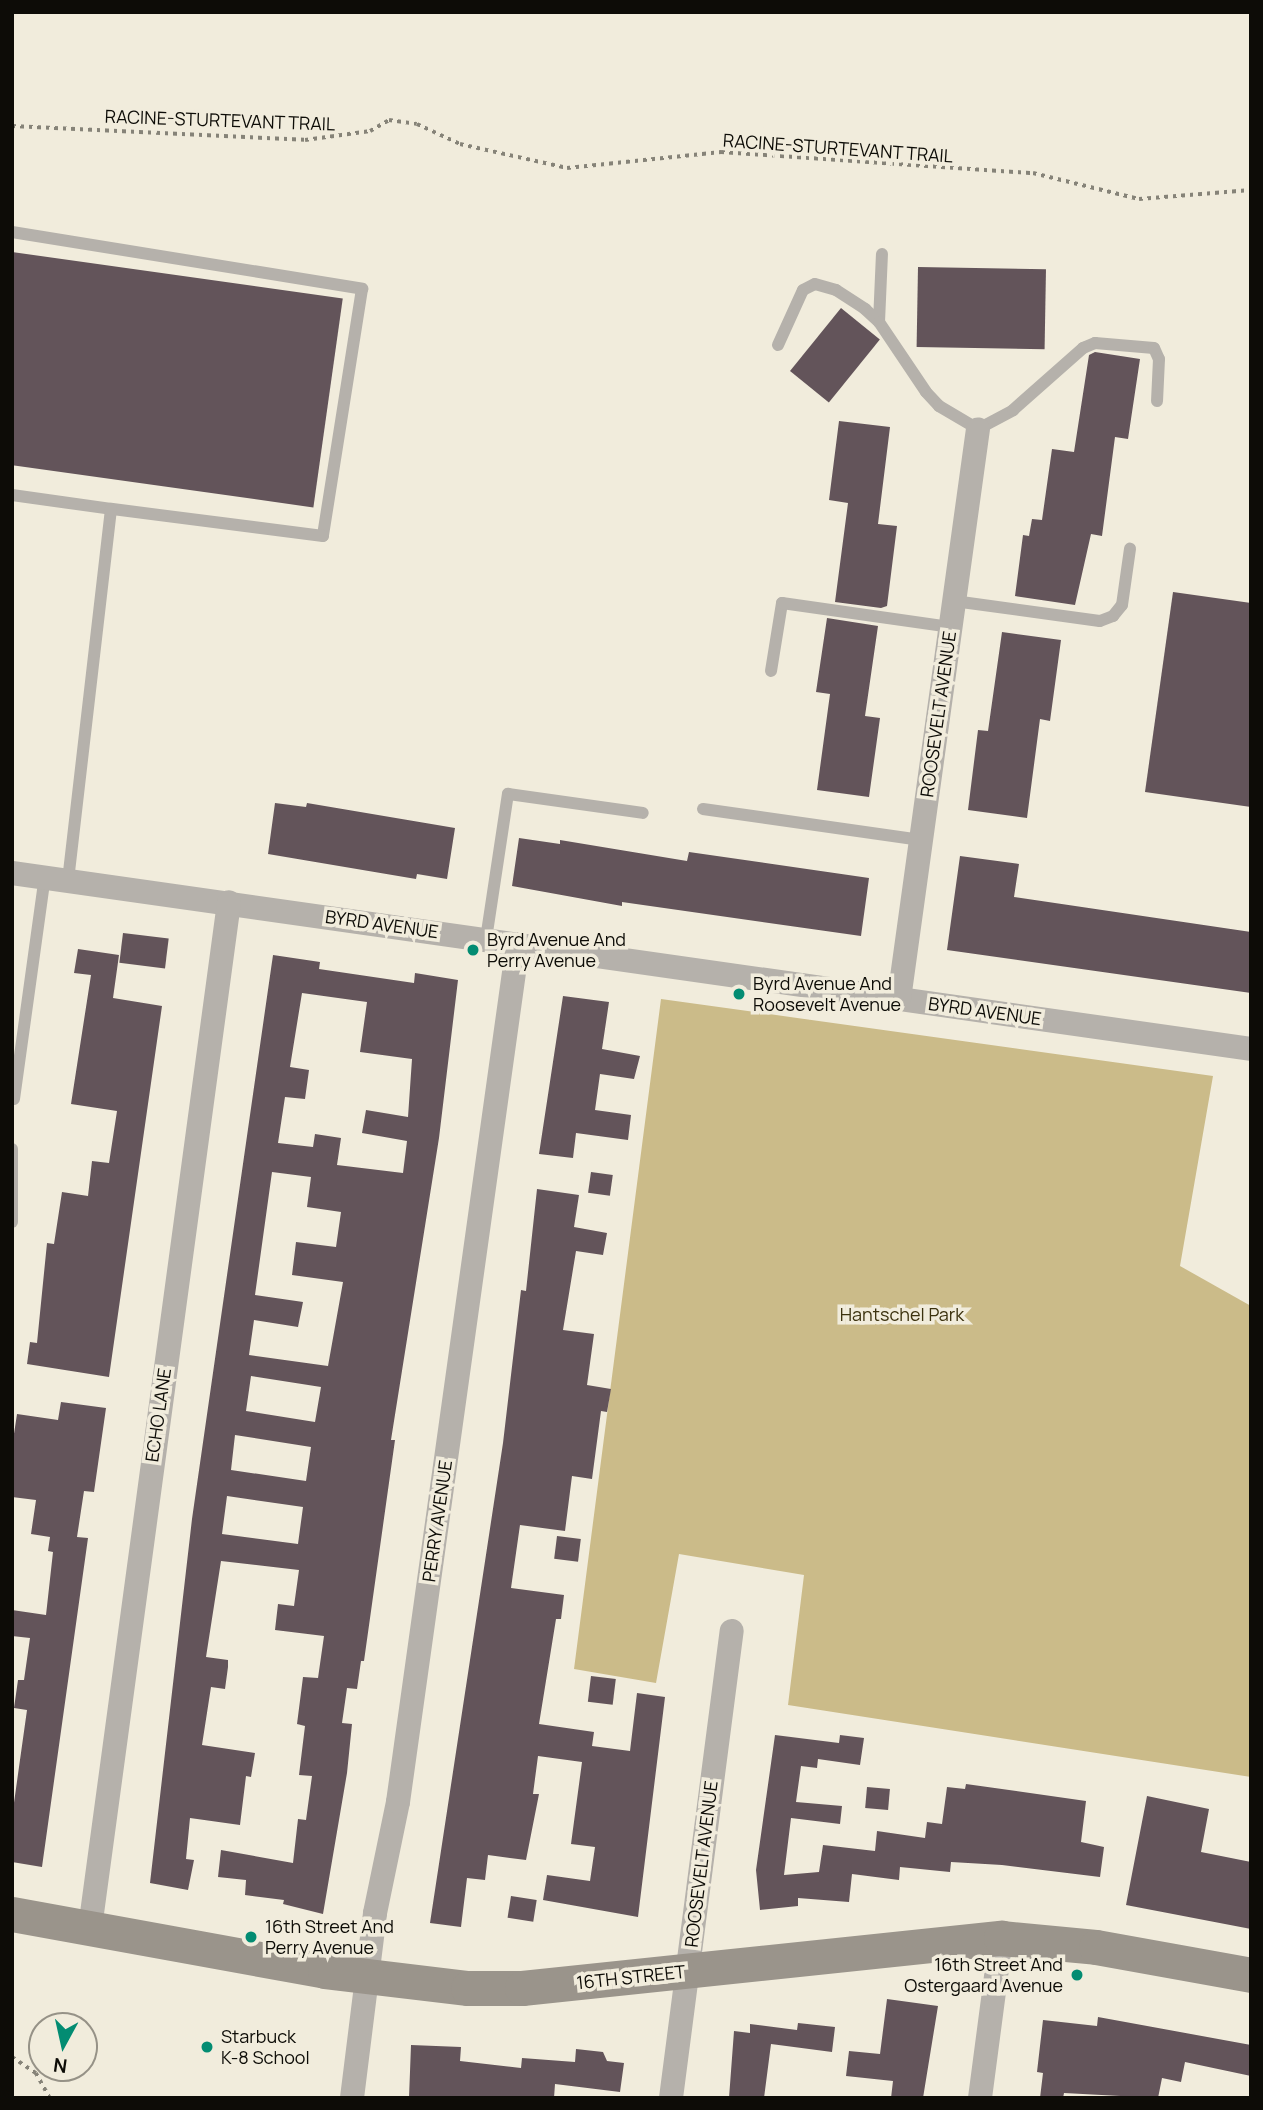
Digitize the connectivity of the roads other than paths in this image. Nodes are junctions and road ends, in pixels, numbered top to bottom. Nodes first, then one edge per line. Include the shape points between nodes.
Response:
1 (12, 232) edge
2 (882, 254) dead end
3 (880, 321) junction
4 (778, 345) dead end
5 (1157, 401) dead end
6 (978, 429) junction
7 (12, 495) edge
8 (111, 509) junction
9 (1130, 549) dead end
10 (954, 601) junction
11 (951, 627) junction
12 (771, 671) dead end
13 (703, 809) dead end
14 (643, 813) dead end
15 (921, 840) junction
16 (12, 873) edge
17 (57, 879) junction
18 (229, 902) junction
19 (486, 939) junction
20 (518, 944) junction
21 (899, 999) junction
22 (1251, 1049) edge
23 (14, 1099) edge
24 (12, 1149) edge
25 (12, 1222) edge
26 (732, 1631) dead end
27 (12, 1914) edge
28 (90, 1928) junction
29 (1001, 1938) junction
30 (687, 1971) junction
31 (1251, 1975) edge
32 (367, 1978) junction
33 (352, 2098) edge
34 (671, 2098) edge
35 (981, 2098) edge

1 - 8 lane via 362,289 323,536
2 - 3 lane
3 - 4 lane via 836,289 815,284 803,290
3 - 6 lane via 926,392 939,406
5 - 6 lane via 1160,359 1154,348 1095,343 1083,348 1013,410
6 - 10 street, ROOSEVELT AVENUE
7 - 8 lane
8 - 17 lane
9 - 10 lane via 1122,605 1113,617 1100,621
10 - 11 street, ROOSEVELT AVENUE
11 - 12 lane via 782,603
11 - 15 street, ROOSEVELT AVENUE
13 - 15 lane
14 - 19 lane via 508,794
15 - 21 street, ROOSEVELT AVENUE
16 - 17 street, BYRD AVENUE
17 - 18 street, BYRD AVENUE
17 - 23 lane
18 - 19 street, BYRD AVENUE
18 - 28 street, ECHO LANE
19 - 20 street, BYRD AVENUE
20 - 21 street, BYRD AVENUE
20 - 32 street, PERRY AVENUE via 398,1802
21 - 22 street, BYRD AVENUE
24 - 25 lane
26 - 30 street, ROOSEVELT AVENUE
27 - 28 street, 16TH STREET
28 - 32 street, 16TH STREET
29 - 30 street, 16TH STREET
29 - 31 street, 16TH STREET via 1096,1947
29 - 35 street
30 - 32 street, 16TH STREET via 522,1988
30 - 34 street, ROOSEVELT AVENUE
32 - 33 street, PERRY AVENUE

